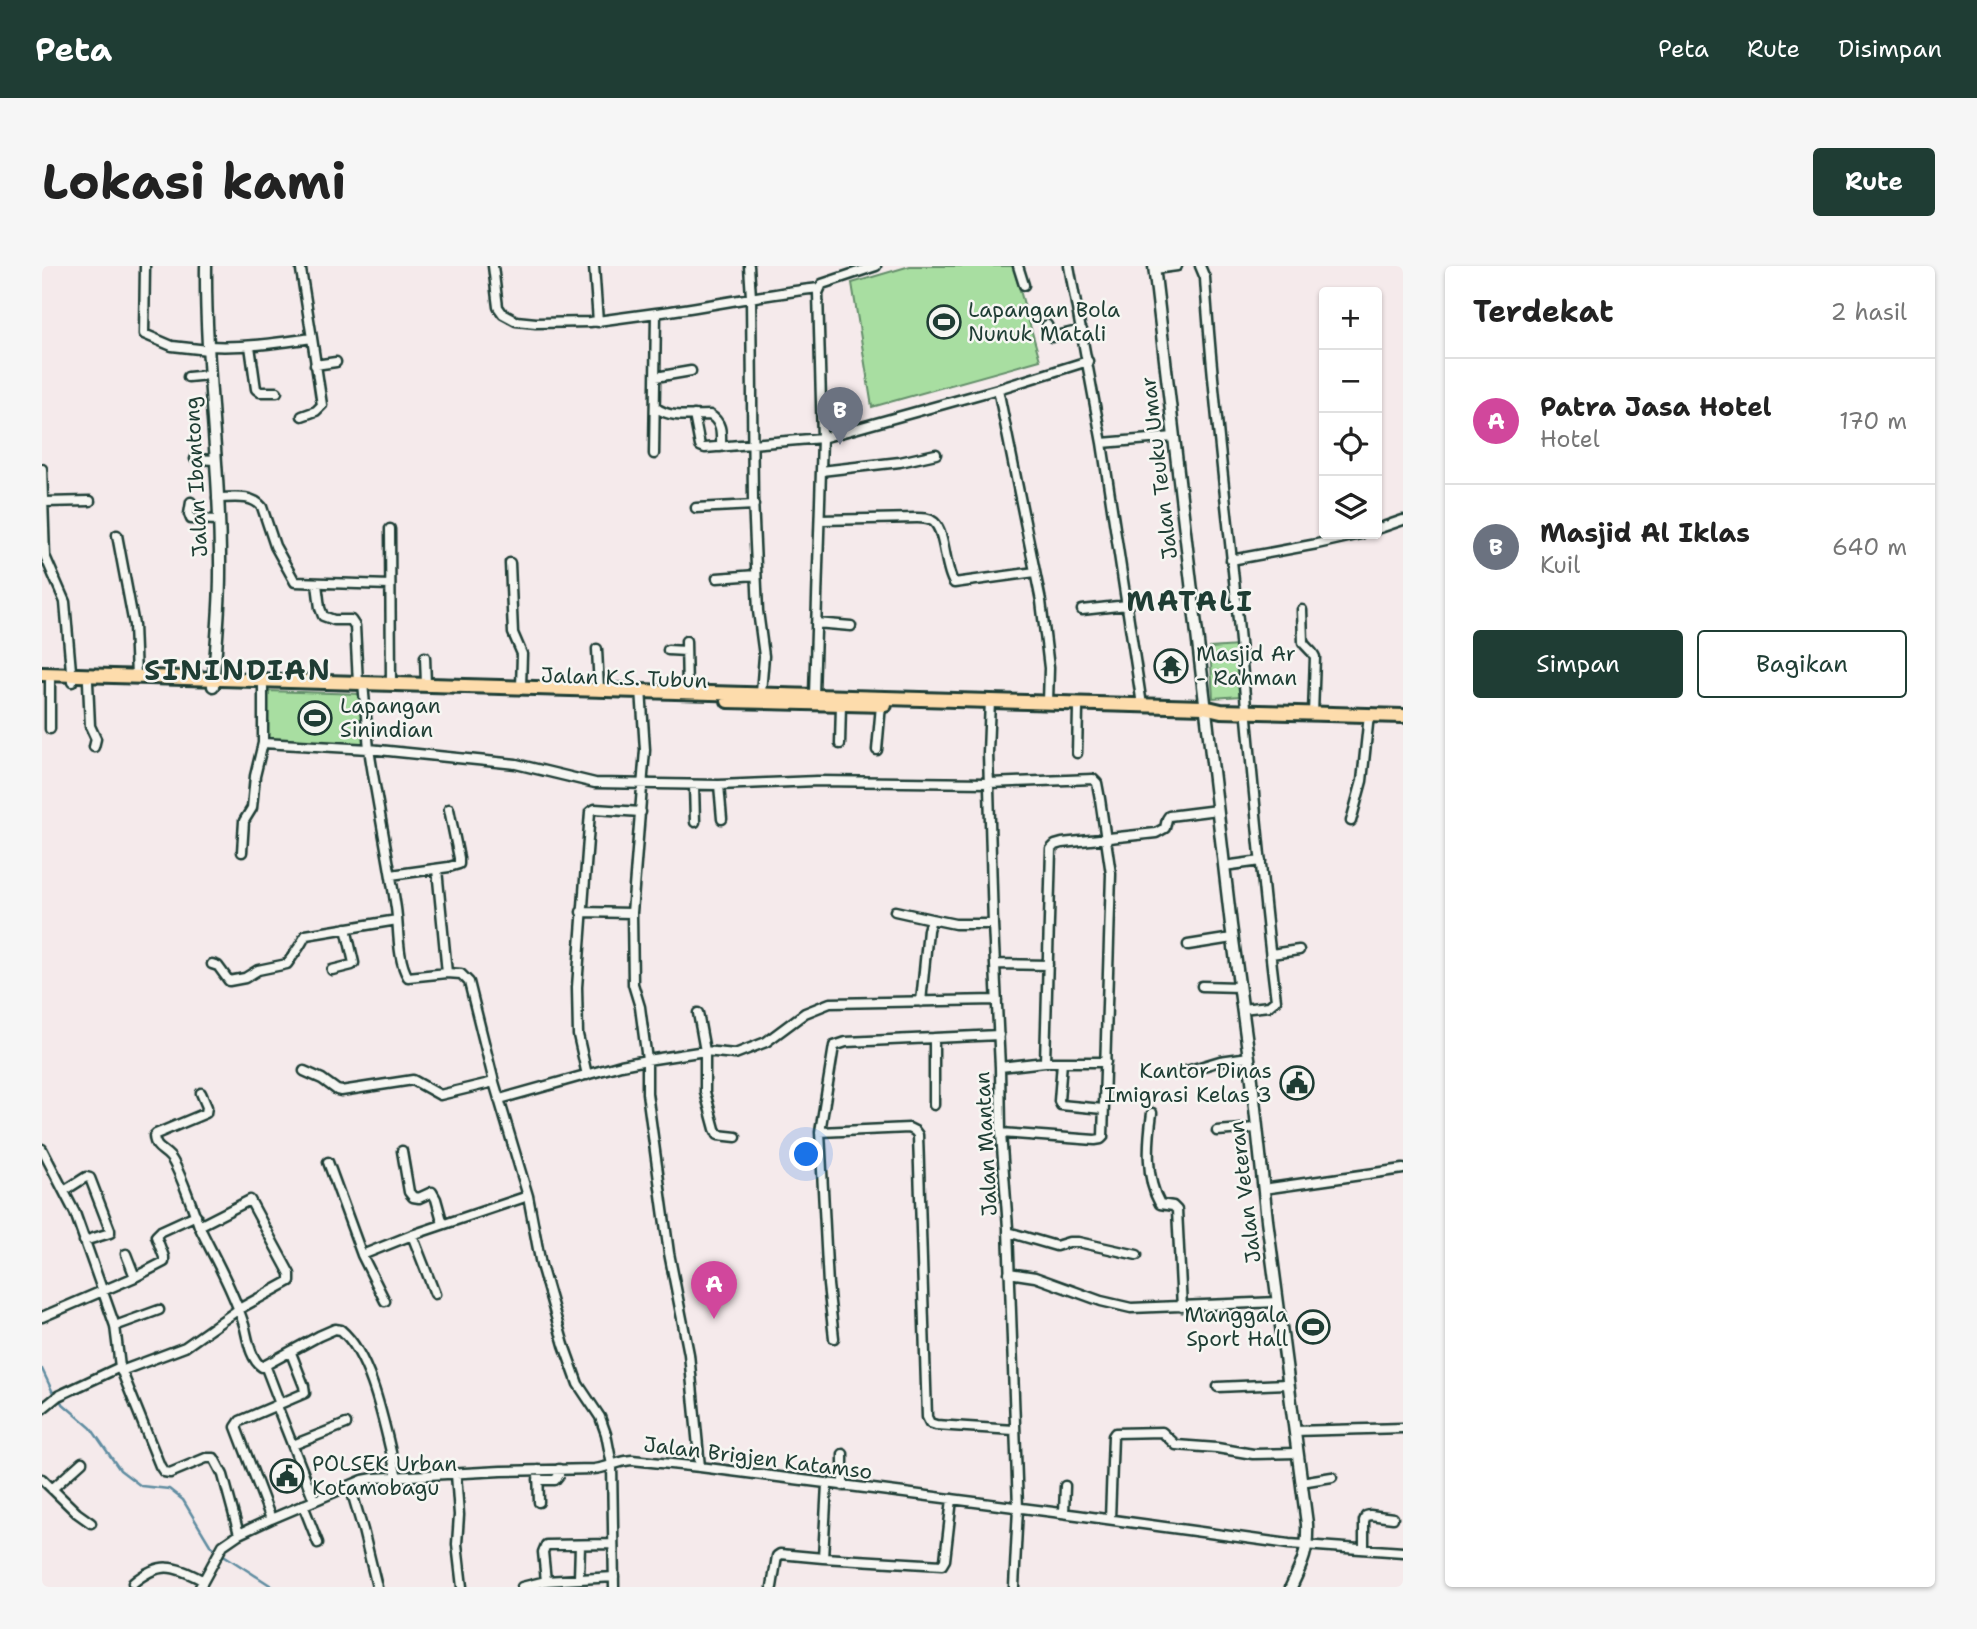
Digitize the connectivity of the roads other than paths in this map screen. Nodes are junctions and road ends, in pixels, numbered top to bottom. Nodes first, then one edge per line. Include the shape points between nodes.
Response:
1 (145, 266) edge
2 (206, 266) edge
3 (494, 266) edge
4 (594, 266) edge
5 (749, 266) edge
6 (876, 266) edge
7 (1018, 266) edge
8 (1069, 266) edge
9 (1177, 266) edge
10 (1200, 266) edge
11 (1155, 268) edge
12 (301, 270) dead end
13 (1024, 285) dead end
14 (819, 288) junction
15 (751, 297) junction
16 (656, 313) junction
17 (598, 322) junction
18 (1046, 325) dead end
19 (1082, 330) junction
20 (312, 338) junction
21 (250, 346) junction
22 (208, 348) junction
23 (1088, 361) junction
24 (336, 362) dead end
25 (315, 365) junction
26 (691, 371) dead end
27 (209, 374) junction
28 (188, 377) dead end
29 (656, 377) junction
30 (998, 389) junction
31 (277, 392) dead end
32 (655, 407) junction
33 (694, 415) junction
34 (302, 416) dead end
35 (1174, 437) junction
36 (822, 438) junction
37 (1102, 443) junction
38 (753, 444) junction
39 (721, 447) junction
40 (654, 454) dead end
41 (936, 454) dead end
42 (195, 459) dead end
43 (215, 460) junction
44 (42, 469) edge
45 (821, 471) junction
46 (218, 498) junction
47 (90, 501) dead end
48 (44, 502) junction
49 (191, 502) dead end
50 (754, 505) junction
51 (696, 508) dead end
52 (219, 520) junction
53 (820, 520) junction
54 (1403, 520) edge
55 (1382, 527) edge
56 (390, 529) dead end
57 (117, 535) dead end
58 (1339, 539) edge
59 (1231, 560) junction
60 (510, 563) dead end
61 (1035, 572) junction
62 (756, 575) junction
63 (717, 578) dead end
64 (317, 584) junction
65 (390, 585) junction
66 (1127, 605) junction
67 (1082, 610) dead end
68 (1302, 610) dead end
69 (816, 623) junction
70 (850, 626) dead end
71 (597, 649) dead end
72 (668, 650) dead end
73 (425, 657) dead end
74 (136, 677) junction
75 (45, 678) edge
76 (71, 678) junction
77 (94, 680) junction
78 (213, 682) junction
79 (391, 683) junction
80 (426, 684) junction
81 (362, 685) junction
82 (263, 687) junction
83 (522, 687) junction
84 (599, 689) junction
85 (687, 691) junction
86 (761, 693) junction
87 (642, 694) junction
88 (814, 695) junction
89 (1048, 702) junction
90 (990, 703) junction
91 (841, 704) junction
92 (881, 705) junction
93 (1142, 705) junction
94 (1078, 710) junction
95 (1205, 710) junction
96 (1245, 711) junction
97 (1314, 714) junction
98 (1358, 715) junction
99 (1403, 716) edge
100 (50, 729) dead end
101 (263, 743) junction
102 (840, 744) dead end
103 (94, 747) dead end
104 (369, 749) junction
105 (877, 750) dead end
106 (1077, 753) dead end
107 (989, 783) junction
108 (644, 785) junction
109 (694, 785) junction
110 (719, 785) junction
111 (449, 809) dead end
112 (1217, 810) junction
113 (641, 812) junction
114 (722, 819) dead end
115 (1351, 821) dead end
116 (695, 822) dead end
117 (1107, 839) junction
118 (242, 852) dead end
119 (1261, 861) junction
120 (1224, 866) junction
121 (437, 869) junction
122 (391, 875) junction
123 (895, 911) dead end
124 (581, 912) junction
125 (632, 913) junction
126 (931, 919) junction
127 (397, 920) junction
128 (993, 924) junction
129 (346, 928) junction
130 (1232, 938) junction
131 (1188, 945) dead end
132 (1299, 950) dead end
133 (1271, 954) junction
134 (212, 964) dead end
135 (995, 964) junction
136 (1048, 965) junction
137 (332, 970) dead end
138 (447, 973) junction
139 (1202, 986) dead end
140 (1239, 987) junction
141 (997, 1000) junction
142 (921, 1002) junction
143 (1242, 1009) junction
144 (698, 1013) dead end
145 (999, 1035) junction
146 (934, 1038) junction
147 (705, 1051) junction
148 (1249, 1057) junction
149 (647, 1060) junction
150 (1045, 1062) junction
151 (1062, 1062) junction
152 (1106, 1062) junction
153 (1000, 1067) junction
154 (304, 1071) dead end
155 (1181, 1073) dead end
156 (587, 1075) junction
157 (494, 1082) junction
158 (201, 1093) dead end
159 (500, 1099) junction
160 (934, 1105) dead end
161 (1104, 1109) junction
162 (1152, 1114) dead end
163 (1256, 1128) junction
164 (1217, 1131) dead end
165 (820, 1132) junction
166 (1001, 1133) junction
167 (736, 1137) dead end
168 (42, 1149) edge
169 (402, 1151) dead end
170 (328, 1162) dead end
171 (1403, 1169) edge
172 (1263, 1189) junction
173 (64, 1191) junction
174 (528, 1196) junction
175 (196, 1215) junction
176 (443, 1224) junction
177 (198, 1226) junction
178 (1008, 1232) junction
179 (412, 1235) junction
180 (84, 1241) junction
181 (125, 1254) dead end
182 (362, 1255) junction
183 (1138, 1255) dead end
184 (1009, 1273) junction
185 (135, 1277) junction
186 (102, 1291) junction
187 (435, 1294) dead end
188 (385, 1301) dead end
189 (1278, 1302) junction
190 (1182, 1307) junction
191 (239, 1308) junction
192 (159, 1310) dead end
193 (42, 1317) edge
194 (115, 1326) junction
195 (834, 1338) dead end
196 (291, 1353) junction
197 (265, 1366) junction
198 (120, 1369) junction
199 (1288, 1384) junction
200 (1218, 1387) dead end
201 (279, 1405) junction
202 (42, 1409) edge
203 (346, 1424) dead end
204 (1403, 1428) edge
205 (1014, 1430) junction
206 (1294, 1431) junction
207 (293, 1445) junction
208 (1297, 1453) junction
209 (844, 1454) dead end
210 (82, 1462) dead end
211 (612, 1465) junction
212 (700, 1467) junction
213 (559, 1469) junction
214 (538, 1470) junction
215 (456, 1474) junction
216 (397, 1477) junction
217 (1332, 1477) dead end
218 (42, 1479) edge
219 (538, 1480) junction
220 (1301, 1482) junction
221 (827, 1484) junction
222 (350, 1486) junction
223 (843, 1486) junction
224 (1065, 1486) dead end
225 (52, 1489) junction
226 (952, 1499) junction
227 (314, 1500) junction
228 (539, 1502) dead end
229 (303, 1505) junction
230 (1018, 1508) junction
231 (1064, 1513) junction
232 (1393, 1518) dead end
233 (271, 1519) junction
234 (1110, 1519) junction
235 (91, 1523) dead end
236 (239, 1534) junction
237 (318, 1543) dead end
238 (613, 1544) junction
239 (580, 1545) junction
240 (1307, 1545) junction
241 (1364, 1549) junction
242 (1403, 1552) edge
243 (823, 1558) junction
244 (614, 1577) junction
245 (579, 1578) junction
246 (546, 1581) junction
247 (133, 1583) dead end
248 (201, 1584) edge
249 (377, 1587) edge
250 (462, 1587) edge
251 (522, 1587) edge
252 (614, 1587) edge
253 (772, 1587) edge
254 (1013, 1587) edge
255 (1291, 1587) edge

1 - 22 street via 144,334 172,346
2 - 22 street, Jalan Ibantong
3 - 17 street via 498,307 509,318
4 - 17 street
5 - 15 street
6 - 14 street
7 - 13 street
8 - 19 street
9 - 11 street
10 - 59 street via 1205,278
11 - 35 street, Jalan Teuku Umar
12 - 20 street
14 - 15 street
14 - 36 street
15 - 16 street
15 - 38 street
16 - 17 street
16 - 29 street
18 - 19 street via 1052,337
19 - 23 street
20 - 21 street
20 - 25 street
21 - 22 street
21 - 31 street via 256,389
22 - 27 street, Jalan Ibantong
23 - 30 street
23 - 37 street
24 - 25 street
25 - 34 street via 322,405
26 - 29 street
27 - 28 street
27 - 43 street, Jalan Ibantong
29 - 32 street
30 - 36 street
30 - 61 street
32 - 33 street via 662,413
32 - 40 street
33 - 39 street via 715,418
33 - 39 street via 700,446
35 - 37 street
35 - 95 street, Jalan Teuku Umar
36 - 38 street
36 - 45 street
37 - 66 street
38 - 39 street
38 - 50 street
41 - 45 street
42 - 43 street
43 - 46 street, Jalan Ibantong
44 - 48 street
45 - 53 street
46 - 52 street, Jalan Ibantong
46 - 64 street via 246,497 258,502 292,579
47 - 48 street
48 - 76 street via 45,556 65,603
49 - 52 street via 191,519
50 - 51 street
50 - 62 street
52 - 78 street, Jalan Ibantong
53 - 61 street via 931,520 937,526 954,583
53 - 69 street
54 - 55 street
56 - 65 street
57 - 74 street via 134,625
58 - 59 street
59 - 96 street
60 - 83 street via 513,633 522,654
61 - 89 street via 1046,633
62 - 63 street
62 - 86 street via 764,656
64 - 65 street
64 - 81 street via 323,617 354,623
65 - 79 street
66 - 67 street
66 - 93 street
68 - 97 street via 1303,642 1315,657
69 - 70 street
69 - 88 street
71 - 84 street
72 - 85 street via 686,646
73 - 80 street
74 - 77 highway, Jalan K.S. Tubun
74 - 78 highway, Jalan K.S. Tubun
75 - 76 highway, Jalan K.S. Tubun
75 - 100 street
76 - 77 highway, Jalan K.S. Tubun
77 - 78 highway, Jalan K.S. Tubun
77 - 103 street via 90,726
78 - 81 highway, Jalan K.S. Tubun
78 - 82 highway, Jalan K.S. Tubun
79 - 80 highway, Jalan K.S. Tubun
79 - 81 highway, Jalan K.S. Tubun
80 - 83 highway, Jalan K.S. Tubun
81 - 82 highway, Jalan K.S. Tubun
81 - 87 highway, Jalan K.S. Tubun
81 - 104 street
82 - 101 street
83 - 84 highway, Jalan K.S. Tubun
84 - 87 highway, Jalan K.S. Tubun
85 - 86 highway, Jalan K.S. Tubun
85 - 87 highway, Jalan K.S. Tubun
86 - 88 highway, Jalan K.S. Tubun
87 - 91 highway, Jalan K.S. Tubun
87 - 108 street
88 - 90 highway, Jalan K.S. Tubun
89 - 90 highway, Jalan K.S. Tubun
89 - 93 highway, Jalan K.S. Tubun
90 - 92 highway, Jalan K.S. Tubun
90 - 94 highway, Jalan K.S. Tubun
90 - 107 street, Jalan Mantan
91 - 92 highway, Jalan K.S. Tubun
91 - 102 street
92 - 105 street
93 - 95 highway, Jalan K.S. Tubun
94 - 95 highway, Jalan K.S. Tubun
94 - 106 street
95 - 96 highway
95 - 112 street, Jalan Veteran
96 - 97 highway
96 - 119 street
97 - 98 highway
98 - 99 highway
98 - 115 street via 1362,780
101 - 104 street
101 - 118 street via 253,808 244,821
104 - 108 street via 516,764 595,783
104 - 122 street
107 - 110 street
107 - 117 street via 1093,779
107 - 128 street, Jalan Mantan
108 - 109 street
108 - 113 street
109 - 110 street
109 - 116 street
110 - 114 street
111 - 121 street via 459,864
112 - 117 street via 1169,816 1161,831
112 - 120 street, Jalan Veteran
113 - 124 street via 590,811
113 - 125 street
117 - 136 street via 1062,843 1052,849
117 - 152 street via 1111,886
119 - 120 street
119 - 133 street
120 - 130 street, Jalan Veteran
121 - 122 street
121 - 138 street
122 - 127 street
123 - 126 street
124 - 125 street
124 - 156 street via 577,1023
125 - 149 street via 633,984
126 - 128 street
126 - 142 street
127 - 129 street
127 - 138 street via 408,977
128 - 135 street, Jalan Mantan
129 - 134 street via 306,935 287,964 245,978 229,981
129 - 137 street via 354,963
130 - 131 street
130 - 140 street, Jalan Veteran
132 - 133 street
133 - 143 street via 1275,1002
135 - 136 street
135 - 141 street, Jalan Mantan
136 - 150 street
138 - 157 street via 461,974 469,982
139 - 140 street
140 - 143 street, Jalan Veteran
141 - 142 street
141 - 145 street, Jalan Mantan
142 - 147 street via 824,1004 747,1050 735,1054
143 - 148 street, Jalan Veteran
144 - 147 street
145 - 146 street
145 - 153 street, Jalan Mantan
146 - 160 street
146 - 165 street via 834,1046
147 - 149 street
147 - 167 street via 705,1092 715,1129 718,1135
148 - 155 street
148 - 163 street, Jalan Veteran
149 - 156 street
149 - 212 street via 653,1143 689,1354
150 - 151 street
150 - 153 street
151 - 152 street
151 - 161 street via 1061,1105
152 - 161 street
153 - 166 street, Jalan Mantan
154 - 157 street via 341,1091 413,1080 440,1095
156 - 159 street
157 - 159 street
158 - 175 street via 205,1113 154,1136 158,1149 171,1158
159 - 174 street
161 - 166 street via 1099,1140
162 - 190 street via 1151,1174 1160,1204 1177,1210
163 - 164 street
163 - 172 street, Jalan Veteran
165 - 195 street
165 - 205 street via 909,1128 918,1135 927,1417 936,1425
166 - 178 street, Jalan Mantan
168 - 173 street
169 - 176 street via 409,1192 419,1198 432,1192
170 - 182 street
171 - 172 street
172 - 189 street, Jalan Veteran
173 - 180 street
173 - 180 street via 90,1178 110,1233
174 - 176 street
174 - 211 street via 541,1265 564,1345 578,1384 603,1423
175 - 177 street
175 - 185 street via 157,1234 164,1262
176 - 179 street
177 - 191 street
177 - 191 street via 250,1200 290,1274 290,1281
178 - 183 street via 1056,1246 1078,1242
178 - 184 street, Jalan Mantan
179 - 182 street
179 - 187 street
180 - 186 street
181 - 185 street
182 - 188 street
184 - 190 street via 1035,1277 1117,1306
184 - 205 street, Jalan Mantan
185 - 186 street
186 - 193 street
186 - 194 street
189 - 190 street
189 - 199 street, Jalan Veteran
191 - 197 street via 252,1354 259,1367
191 - 198 street via 186,1347
192 - 194 street
194 - 198 street
196 - 197 street
196 - 201 street via 306,1392
196 - 216 street via 335,1329 350,1338 373,1383
197 - 201 street
198 - 202 street via 54,1398
198 - 236 street via 162,1470 170,1473 214,1458
199 - 200 street
199 - 206 street, Jalan Veteran
201 - 207 street
201 - 233 street via 240,1421 236,1427
203 - 207 street
204 - 206 street
205 - 230 street, Jalan Mantan
206 - 208 street, Jalan Veteran
207 - 227 street
208 - 220 street, Jalan Veteran
208 - 234 street via 1252,1454 1176,1445 1162,1432 1115,1433
209 - 223 street
210 - 225 street
211 - 212 street, Jalan Brigjen Katamso via 626,1460
211 - 213 street, Jalan Brigjen Katamso
211 - 238 street
212 - 221 street, Jalan Brigjen Katamso
213 - 214 street, Jalan Brigjen Katamso
213 - 219 street via 555,1480
214 - 215 street, Jalan Brigjen Katamso
214 - 219 street
215 - 216 street, Jalan Brigjen Katamso
215 - 250 street
216 - 222 street, Jalan Brigjen Katamso
217 - 220 street
218 - 225 street
219 - 228 street
220 - 240 street, Jalan Veteran
221 - 223 street, Jalan Brigjen Katamso
221 - 243 street
222 - 227 street, Jalan Brigjen Katamso
222 - 249 street
223 - 226 street, Jalan Brigjen Katamso
224 - 231 street
225 - 235 street
226 - 230 street, Jalan Brigjen Katamso
226 - 243 street via 943,1565
227 - 229 street, Jalan Brigjen Katamso
229 - 233 street, Jalan Brigjen Katamso
229 - 237 street
230 - 231 street, Jalan Brigjen Katamso
230 - 254 street, Jalan Mantan
231 - 234 street, Jalan Brigjen Katamso
232 - 241 street via 1366,1517
233 - 236 street, Jalan Brigjen Katamso
234 - 240 street, Jalan Brigjen Katamso
236 - 248 street, Jalan Brigjen Katamso via 223,1545
238 - 239 street
238 - 244 street
239 - 245 street
239 - 246 street via 544,1546
240 - 241 street, Jalan Brigjen Katamso
240 - 255 street, Jalan Veteran
241 - 242 street, Jalan Brigjen Katamso
243 - 253 street via 780,1554
244 - 245 street
244 - 252 street
245 - 246 street
246 - 251 street
247 - 248 street via 168,1566 182,1569

